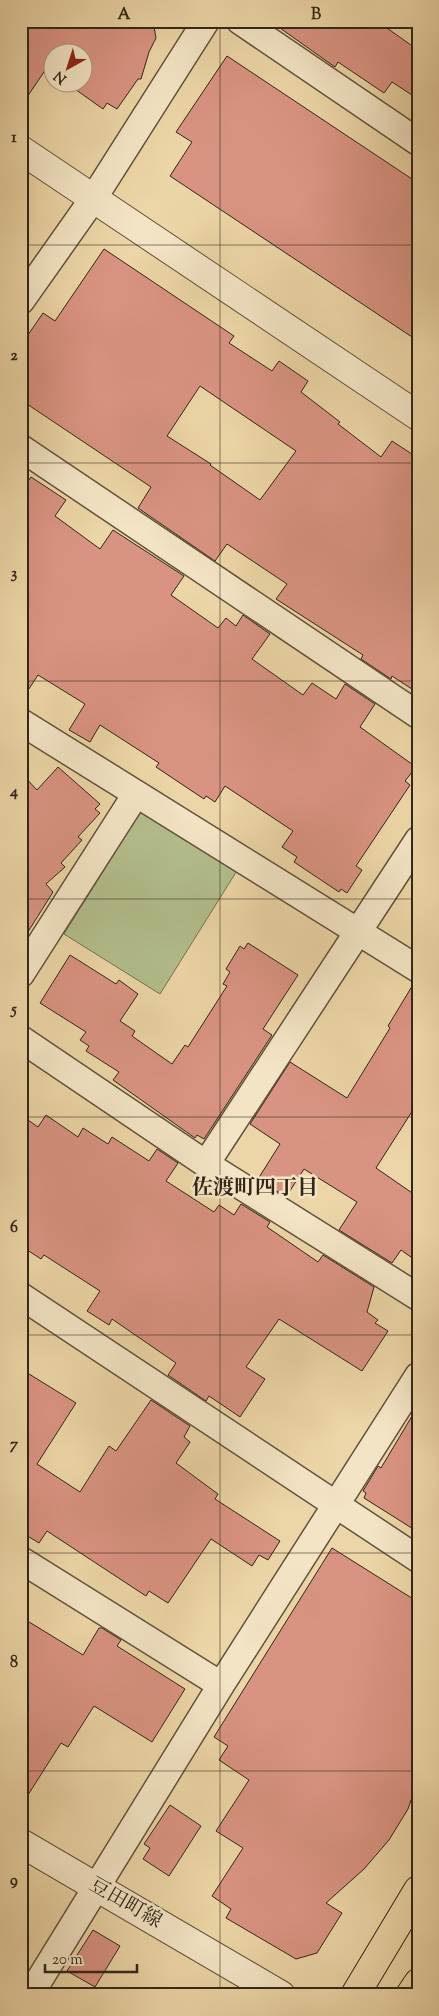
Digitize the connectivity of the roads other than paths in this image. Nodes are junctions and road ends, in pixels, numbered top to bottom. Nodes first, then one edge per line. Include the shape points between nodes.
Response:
1 (206, 21) edge
2 (240, 21) edge
3 (418, 142) edge
4 (21, 150) edge
5 (93, 199) junction
6 (21, 301) edge
7 (418, 416) edge
8 (21, 448) edge
9 (418, 714) edge
10 (21, 722) edge
11 (136, 794) junction
12 (418, 840) edge
13 (358, 932) junction
14 (418, 969) edge
15 (21, 974) edge
16 (21, 1038) edge
17 (206, 1164) junction
18 (21, 1296) edge
19 (418, 1297) edge
20 (418, 1376) edge
21 (336, 1504) junction
22 (21, 1560) edge
23 (418, 1560) edge
24 (221, 1684) junction
25 (21, 1843) edge
26 (96, 1888) junction
27 (418, 1890) edge
28 (418, 1983) edge
29 (30, 1995) edge
30 (281, 1995) edge
31 (354, 1995) edge
32 (410, 1995) edge

1 - 5 street
2 - 3 street
4 - 5 street
5 - 6 street
5 - 7 street
8 - 9 street
10 - 11 street
11 - 13 street
11 - 15 street
12 - 13 street
13 - 14 street
13 - 17 street
16 - 17 street
17 - 19 street
18 - 21 street
20 - 21 street
21 - 23 street
21 - 24 street
22 - 24 street
24 - 26 street
25 - 26 street, 豆田町線
26 - 29 street
26 - 30 street, 豆田町線
27 - 31 main road
28 - 32 main road

